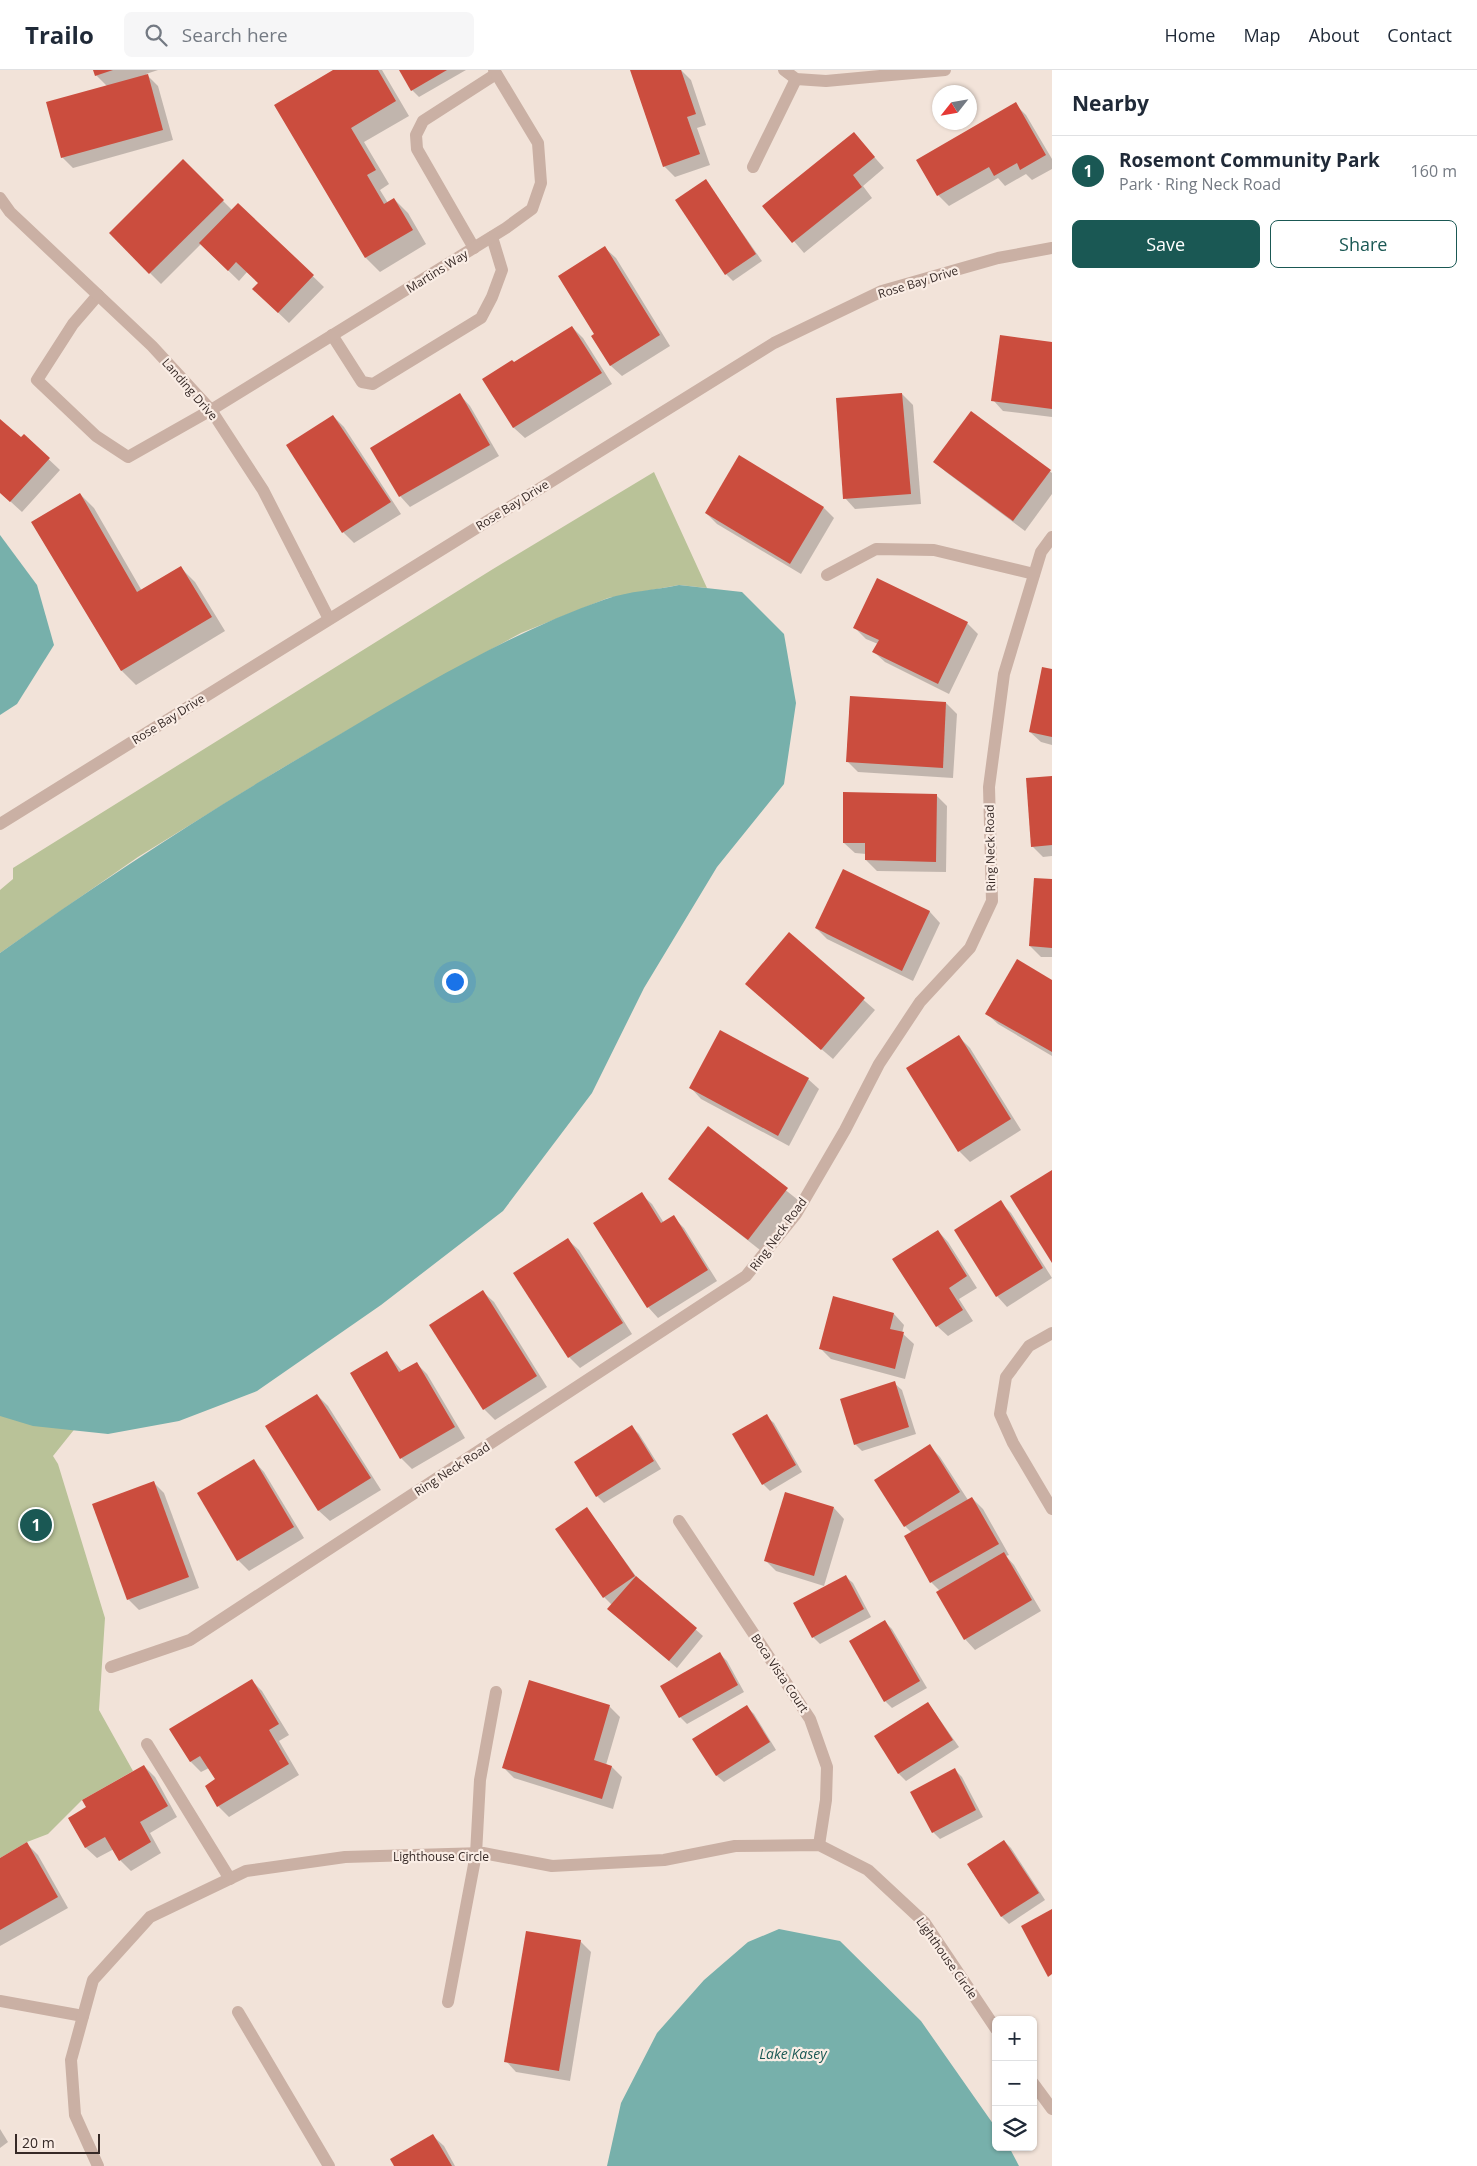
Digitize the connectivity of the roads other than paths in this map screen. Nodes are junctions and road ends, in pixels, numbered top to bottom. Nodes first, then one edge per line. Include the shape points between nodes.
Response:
1 (784, 70) edge
2 (945, 70) edge
3 (495, 72) edge
4 (796, 79) junction
5 (753, 167) dead end
6 (0, 198) edge
7 (492, 237) junction
8 (474, 248) junction
9 (1052, 248) edge
10 (98, 295) junction
11 (332, 335) junction
12 (211, 410) junction
13 (1052, 537) edge
14 (1034, 574) junction
15 (828, 575) dead end
16 (329, 619) junction
17 (0, 824) edge
18 (1052, 1333) edge
19 (1052, 1509) edge
20 (678, 1520) dead end
21 (111, 1667) dead end
22 (496, 1692) dead end
23 (147, 1744) dead end
24 (819, 1845) junction
25 (476, 1854) junction
26 (230, 1879) junction
27 (0, 2001) edge
28 (448, 2002) dead end
29 (238, 2012) dead end
30 (83, 2016) junction
31 (992, 2023) edge
32 (1037, 2088) edge
33 (1052, 2109) edge
34 (96, 2166) edge
35 (329, 2166) edge

1 - 4 street
2 - 4 street via 826,81
3 - 7 street, Martins Way via 538,143 541,183 532,209
3 - 8 street via 423,121 416,135 417,149
4 - 5 street
6 - 10 street, Landing Drive via 10,212
7 - 8 street, Martins Way
7 - 11 street via 502,270 481,318 373,384 362,382
8 - 11 street, Martins Way
9 - 16 street, Rose Bay Drive via 998,258 882,291 774,343
10 - 12 street, Landing Drive via 152,346
10 - 12 street, Martins Way via 73,324 37,380 96,436 128,457
11 - 12 street, Martins Way
12 - 16 street, Landing Drive via 264,490
13 - 14 street, Ring Neck Road via 1041,552
14 - 15 street via 934,550 876,549
14 - 21 street, Ring Neck Road via 1004,674 989,787 992,901 970,948 920,1002 879,1064 796,1214 746,1276 190,1640
16 - 17 street, Rose Bay Drive
18 - 19 street via 1029,1346 1006,1377 1000,1414 1013,1443
20 - 24 street, Boca Vista Court via 810,1719 827,1767
22 - 25 street via 480,1780
23 - 26 street
24 - 25 street, Lighthouse Circle via 735,1846 664,1860 552,1866
24 - 31 street, Lighthouse Circle via 868,1870 925,1924
25 - 26 street, Lighthouse Circle via 345,1858 246,1872
25 - 28 street
26 - 30 street, Lighthouse Circle via 150,1917 93,1980
27 - 30 street
29 - 35 street
30 - 34 street, Lighthouse Circle via 71,2060 75,2115
32 - 33 street

